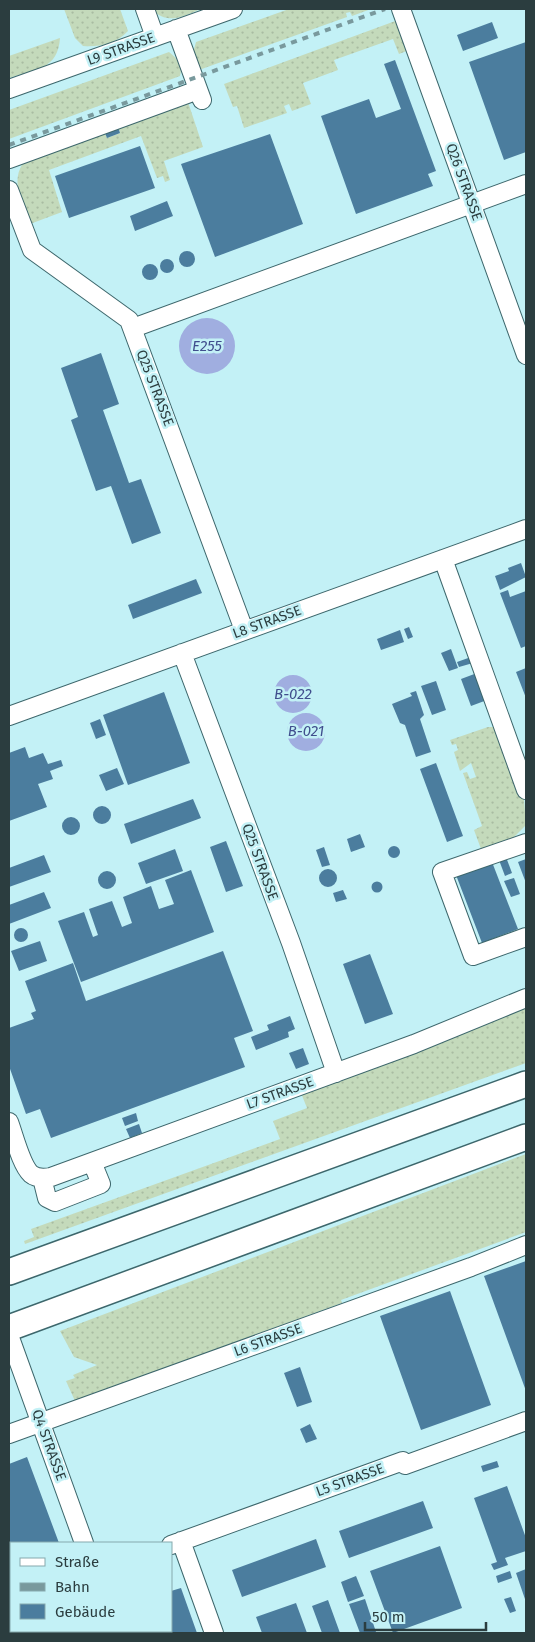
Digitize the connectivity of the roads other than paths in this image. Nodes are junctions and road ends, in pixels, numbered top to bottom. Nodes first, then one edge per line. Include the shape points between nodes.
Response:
1 (145, 9) edge
2 (232, 9) edge
3 (401, 9) edge
4 (176, 29) junction
5 (155, 37) junction
6 (9, 90) edge
7 (9, 159) edge
8 (526, 184) edge
9 (9, 190) edge
10 (472, 204) junction
11 (132, 328) junction
12 (526, 355) edge
13 (526, 529) edge
14 (443, 558) junction
15 (244, 630) junction
16 (182, 653) junction
17 (9, 716) edge
18 (526, 790) edge
19 (526, 843) edge
20 (526, 936) edge
21 (526, 998) edge
22 (336, 1072) junction
23 (526, 1084) edge
24 (9, 1122) edge
25 (526, 1138) edge
26 (92, 1162) junction
27 (37, 1176) junction
28 (526, 1245) edge
29 (9, 1272) edge
30 (10, 1337) edge
31 (526, 1421) edge
32 (40, 1422) junction
33 (9, 1434) edge
34 (84, 1542) edge
35 (176, 1543) edge
36 (214, 1633) edge

1 - 5 lane
2 - 4 lane, L9 STRASSE
3 - 10 lane, Q26 STRASSE
4 - 5 lane, L9 STRASSE
4 - 7 lane via 200,95
5 - 6 lane, L9 STRASSE
8 - 10 lane
9 - 11 lane, Q25 STRASSE via 32,250 129,320
10 - 11 lane
10 - 12 lane, Q26 STRASSE
11 - 15 lane, Q25 STRASSE
13 - 14 lane, L8 STRASSE
14 - 15 lane, L8 STRASSE
14 - 18 lane
15 - 16 lane, L8 STRASSE
16 - 17 lane, L8 STRASSE
16 - 22 lane, Q25 STRASSE
19 - 20 lane via 442,872 473,956
21 - 22 lane, L7 STRASSE
22 - 26 lane, L7 STRASSE
23 - 29 highway
24 - 27 lane via 21,1155
25 - 30 highway via 83,1300
26 - 27 lane, L7 STRASSE
26 - 27 lane via 101,1184 55,1202 47,1198
28 - 32 lane, L6 STRASSE
30 - 32 lane, Q4 STRASSE
31 - 35 lane, L5 STRASSE via 405,1464 403,1460
32 - 33 lane, L6 STRASSE
32 - 34 lane, Q4 STRASSE
35 - 36 lane

